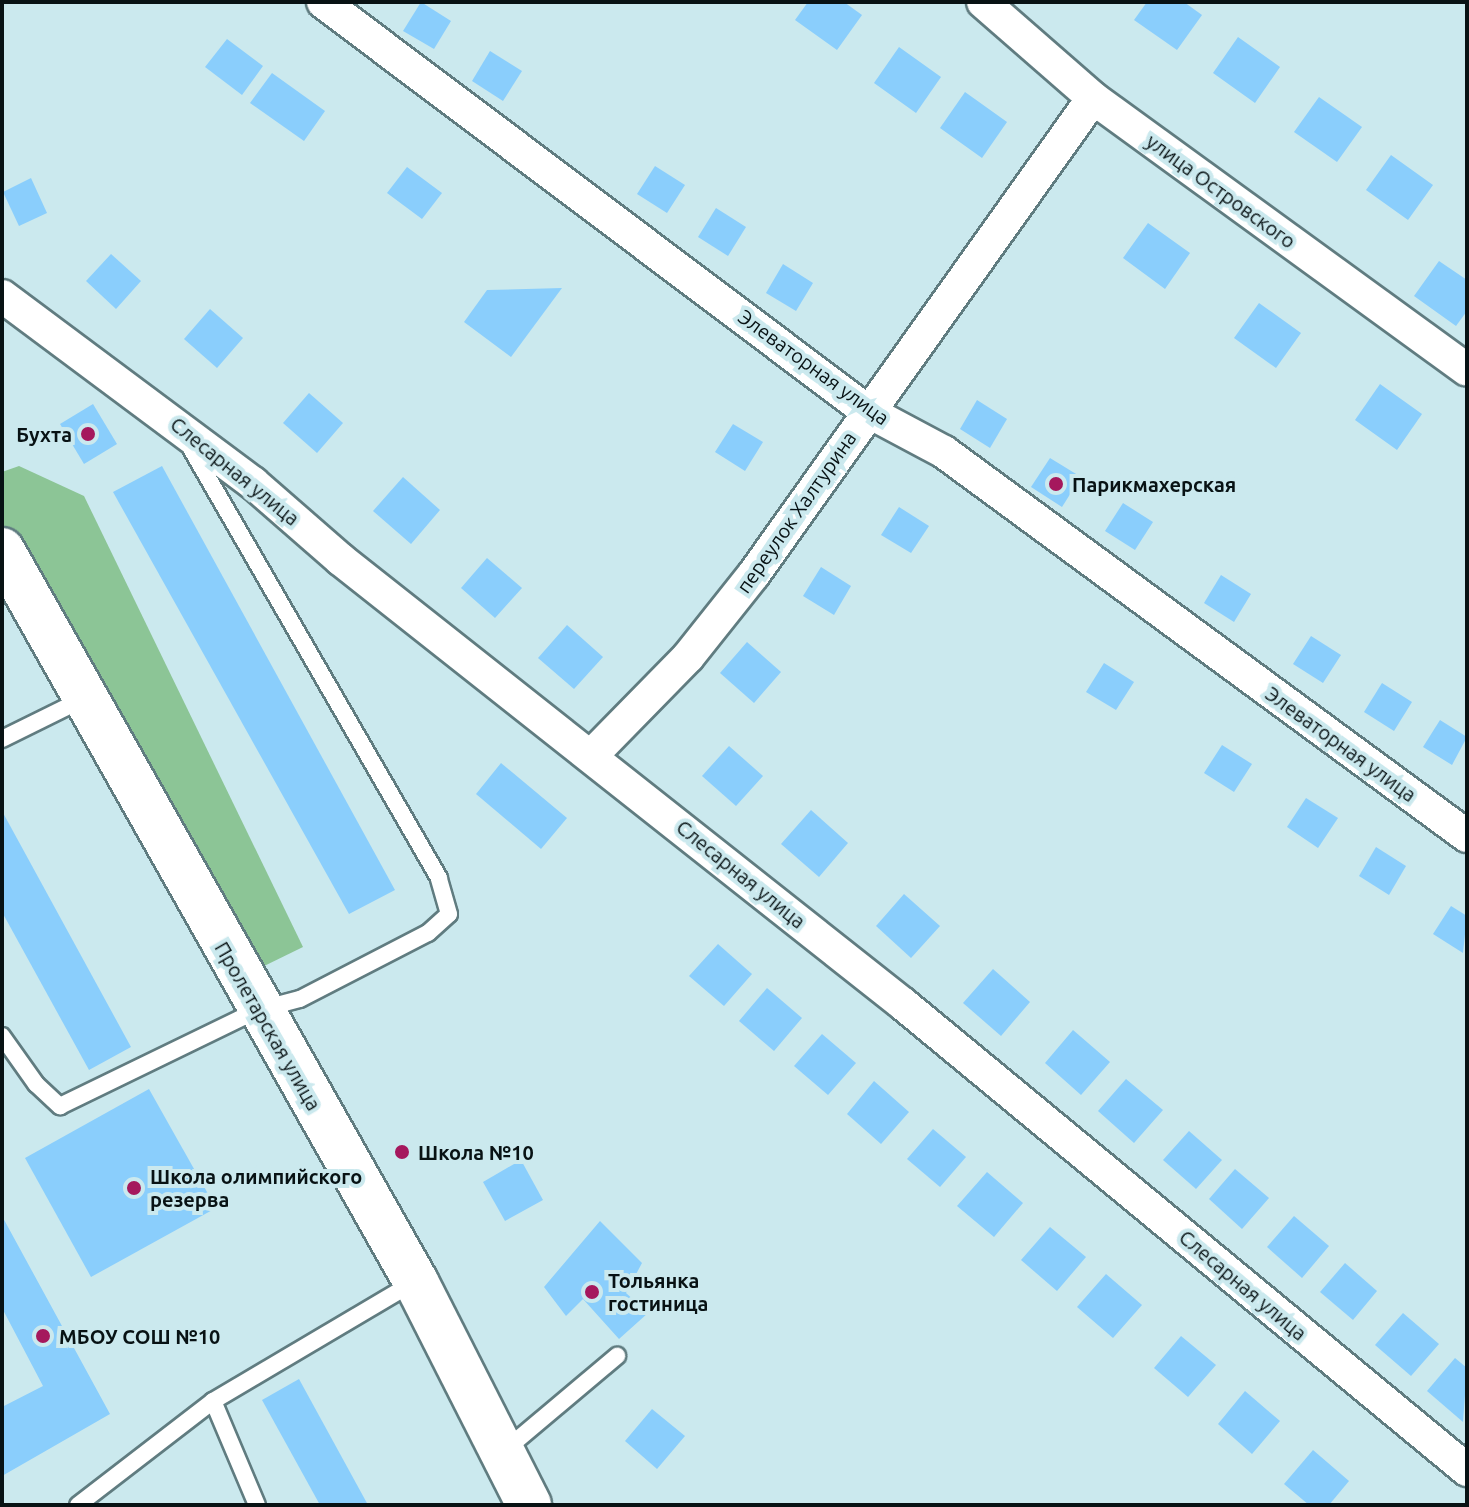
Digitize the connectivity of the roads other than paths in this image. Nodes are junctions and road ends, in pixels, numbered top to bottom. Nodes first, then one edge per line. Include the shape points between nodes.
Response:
1 (323, 2) edge
2 (983, 2) edge
3 (1093, 98) junction
4 (2, 296) edge
5 (1467, 370) edge
6 (867, 411) junction
7 (173, 420) junction
8 (2, 550) edge
9 (83, 699) junction
10 (2, 739) edge
11 (592, 755) junction
12 (1467, 836) edge
13 (258, 1010) junction
14 (2, 1036) edge
15 (416, 1282) junction
16 (617, 1356) dead end
17 (213, 1401) junction
18 (503, 1452) junction
19 (1467, 1470) edge
20 (78, 1505) edge
21 (257, 1505) edge
22 (529, 1505) edge

1 - 6 street, Элеваторная улица
2 - 3 street, улица Островского
3 - 5 street, улица Островского
3 - 6 street, переулок Халтурина
4 - 7 street, Слесарная улица
6 - 11 street, переулок Халтурина via 688,657
6 - 12 street, Элеваторная улица via 944,452
7 - 11 street, Слесарная улица via 340,559
7 - 13 lane via 328,678 439,878 449,914 428,933 300,999
8 - 9 main road, Пролетарская улица
9 - 10 lane
9 - 13 main road, Пролетарская улица
11 - 19 street, Слесарная улица
13 - 14 lane via 60,1106 36,1084
13 - 15 main road, Пролетарская улица
15 - 17 lane
15 - 18 main road, Пролетарская улица
16 - 18 lane
17 - 20 lane
17 - 21 lane
18 - 22 main road, Пролетарская улица

